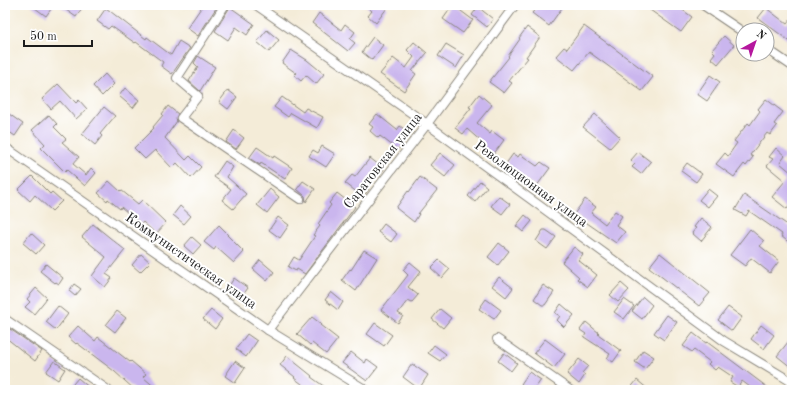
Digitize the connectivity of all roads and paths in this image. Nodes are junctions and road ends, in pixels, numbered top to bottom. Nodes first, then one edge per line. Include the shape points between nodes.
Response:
1 (225, 5) edge
2 (256, 5) edge
3 (515, 5) edge
4 (703, 5) edge
5 (735, 27) edge
6 (775, 54) edge
7 (792, 66) edge
8 (428, 124) junction
9 (5, 147) edge
10 (300, 200) dead end
11 (5, 319) edge
12 (268, 330) junction
13 (497, 339) dead end
14 (792, 382) edge
15 (108, 390) edge
16 (366, 390) edge
17 (570, 390) edge

1 - 10 street via 177,78 198,96 182,118
2 - 8 street, Революционная улица
3 - 8 street, Саратовская улица
4 - 5 street
6 - 7 street
8 - 12 street, Саратовская улица
8 - 14 street, Революционная улица via 724,341
9 - 12 street, Коммунистическая улица
11 - 15 street
12 - 16 street, Коммунистическая улица
13 - 17 street

